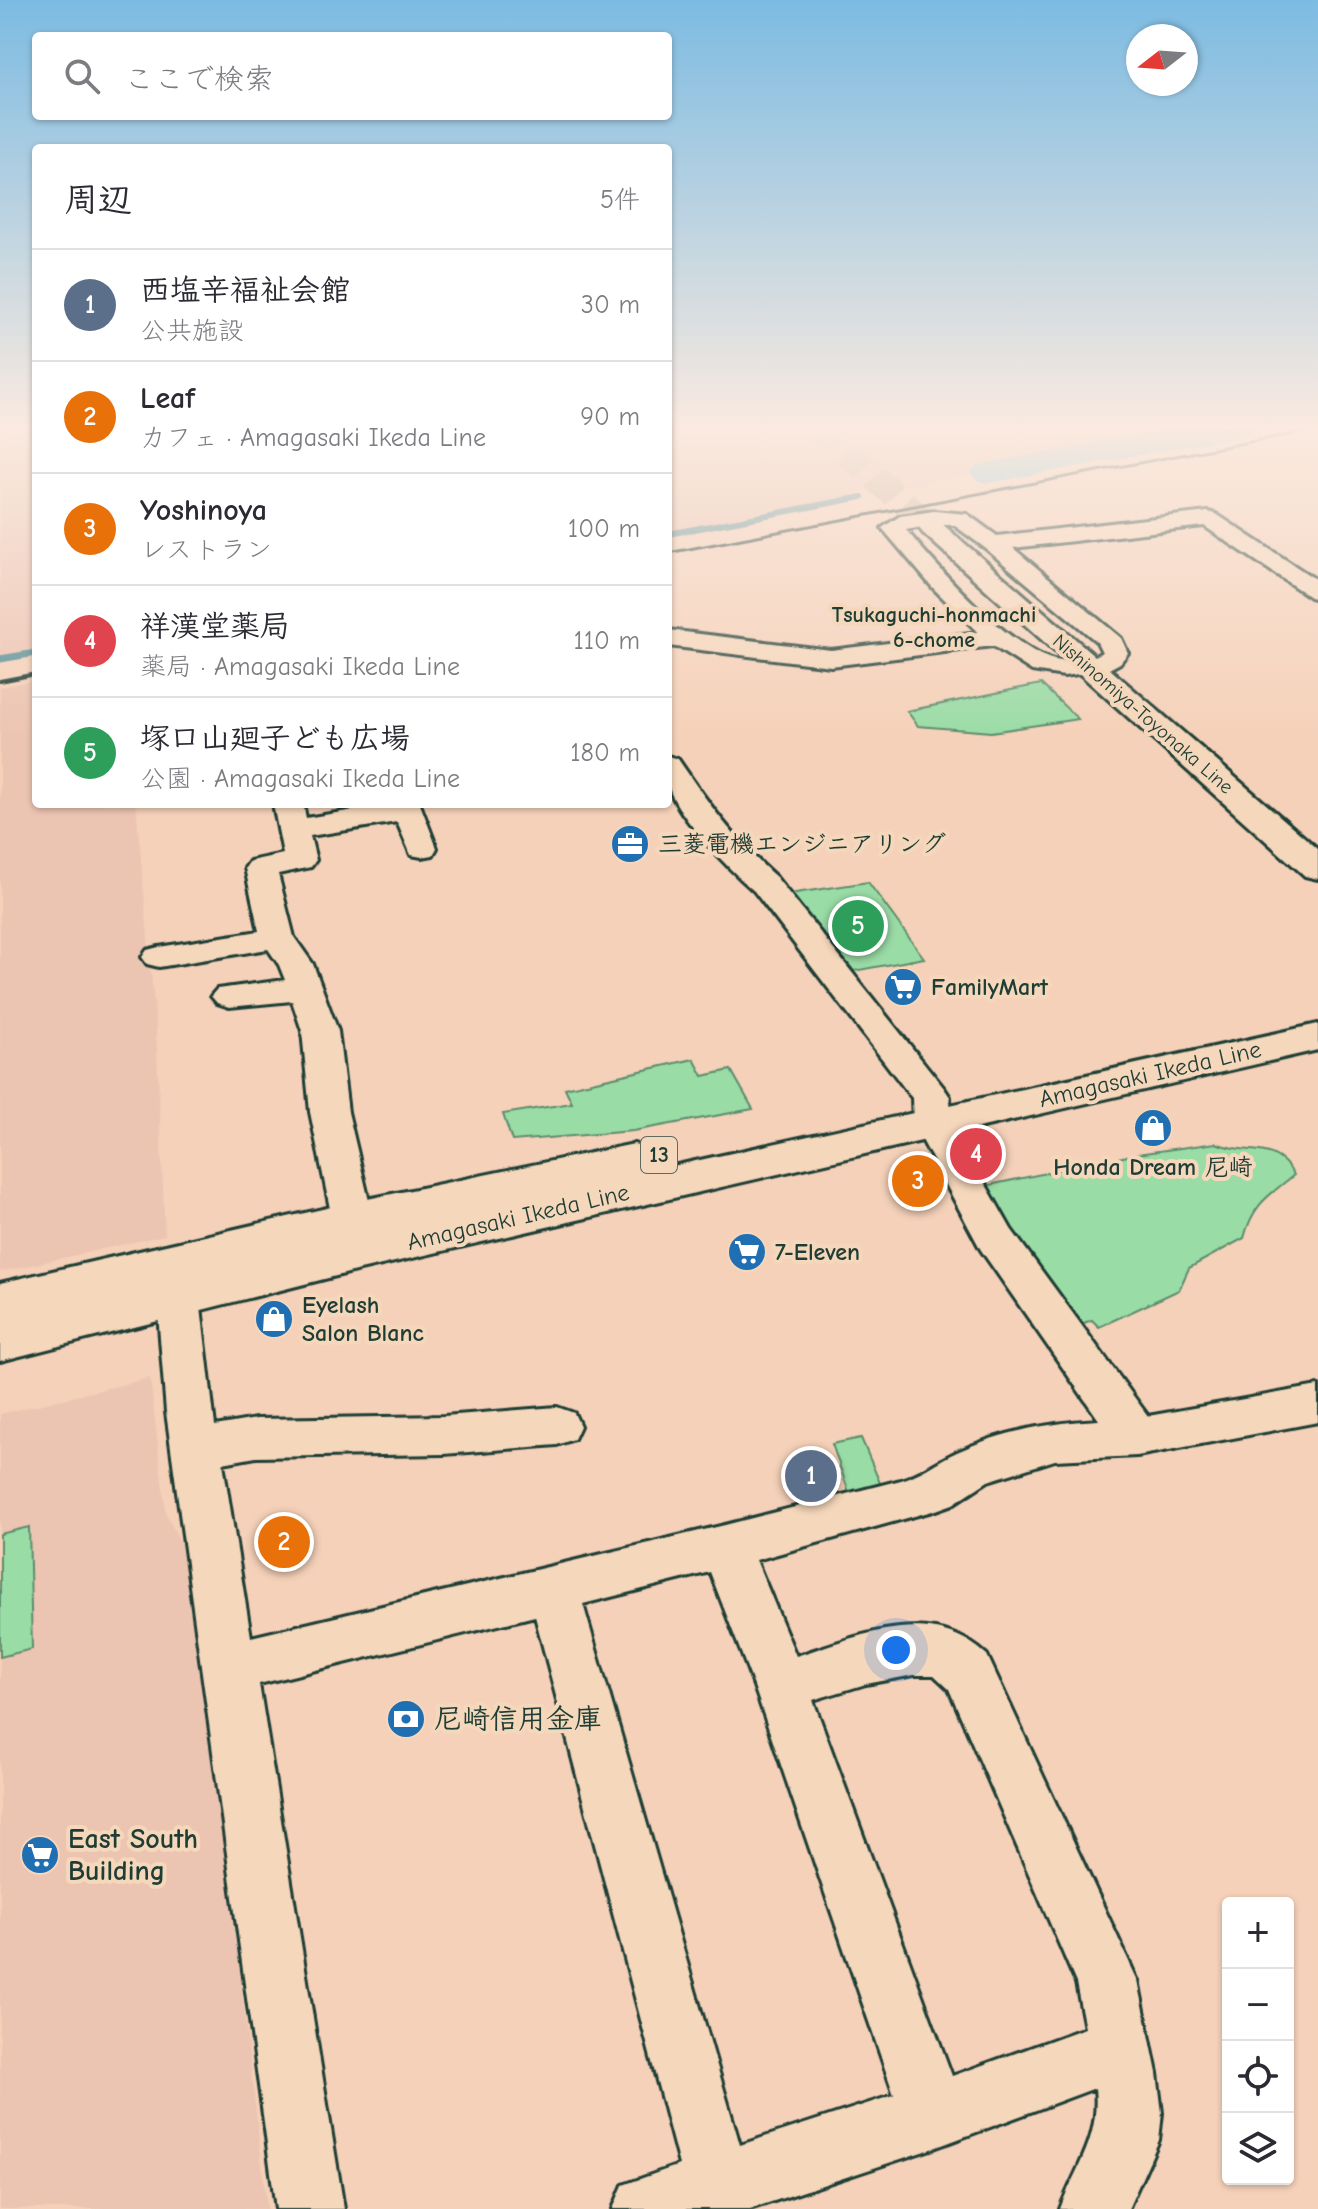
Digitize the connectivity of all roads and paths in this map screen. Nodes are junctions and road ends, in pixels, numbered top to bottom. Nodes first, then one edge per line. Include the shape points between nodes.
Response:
1 (894, 529) tunnel mouth
2 (933, 529) tunnel mouth
3 (973, 529) tunnel mouth
4 (1118, 529) edge
5 (1223, 529) edge
6 (993, 543) junction
7 (1316, 592) edge
8 (1001, 637) junction
9 (672, 638) edge
10 (1091, 667) junction
11 (672, 771) edge
12 (393, 808) edge
13 (406, 808) edge
14 (292, 816) edge
15 (422, 848) dead end
16 (1318, 868) edge
17 (277, 938) junction
18 (159, 957) dead end
19 (304, 989) junction
20 (229, 996) dead end
21 (1318, 1007) edge
22 (1318, 1037) edge
23 (931, 1110) junction
24 (356, 1236) junction
25 (176, 1278) junction
26 (0, 1302) edge
27 (0, 1341) edge
28 (1318, 1404) edge
29 (557, 1426) dead end
30 (1137, 1437) junction
31 (197, 1449) junction
32 (725, 1547) junction
33 (553, 1588) junction
34 (228, 1667) junction
35 (781, 1686) junction
36 (1120, 2047) junction
37 (934, 2115) junction
38 (718, 2186) junction
39 (310, 2209) edge
40 (647, 2209) edge
41 (1094, 2209) edge

1 - 8 street via 920,563
2 - 10 main road, Nishinomiya-Toyonaka Line
3 - 6 street
4 - 6 street
5 - 7 street
6 - 10 street via 1108,638 1115,653 1108,662
8 - 9 street via 831,658
8 - 10 street via 1040,665
10 - 16 main road, Nishinomiya-Toyonaka Line
11 - 23 street via 709,827 765,884 873,1019
12 - 14 street
13 - 15 street
14 - 17 street via 300,860 261,868
17 - 18 street
17 - 19 street via 296,964
19 - 20 street
19 - 24 street via 320,1031 329,1112
21 - 23 main road, Amagasaki Ikeda Line / 13
22 - 23 main road, Amagasaki Ikeda Line / 13
23 - 24 main road, Amagasaki Ikeda Line / 13
23 - 30 street via 996,1239
24 - 25 main road, Amagasaki Ikeda Line / 13
25 - 26 main road, Amagasaki Ikeda Line / 13
25 - 27 main road, Amagasaki Ikeda Line / 13
25 - 31 street
28 - 30 street
29 - 31 street via 444,1435 256,1438
30 - 32 street via 1055,1441 973,1466 936,1490
31 - 34 street
32 - 33 street
32 - 35 street
33 - 34 street
33 - 38 street
34 - 39 street
35 - 36 street via 906,1650 950,1655 968,1672 1107,1981
35 - 37 street
36 - 37 street
36 - 41 street via 1130,2103 1123,2150
37 - 38 street
38 - 40 street

